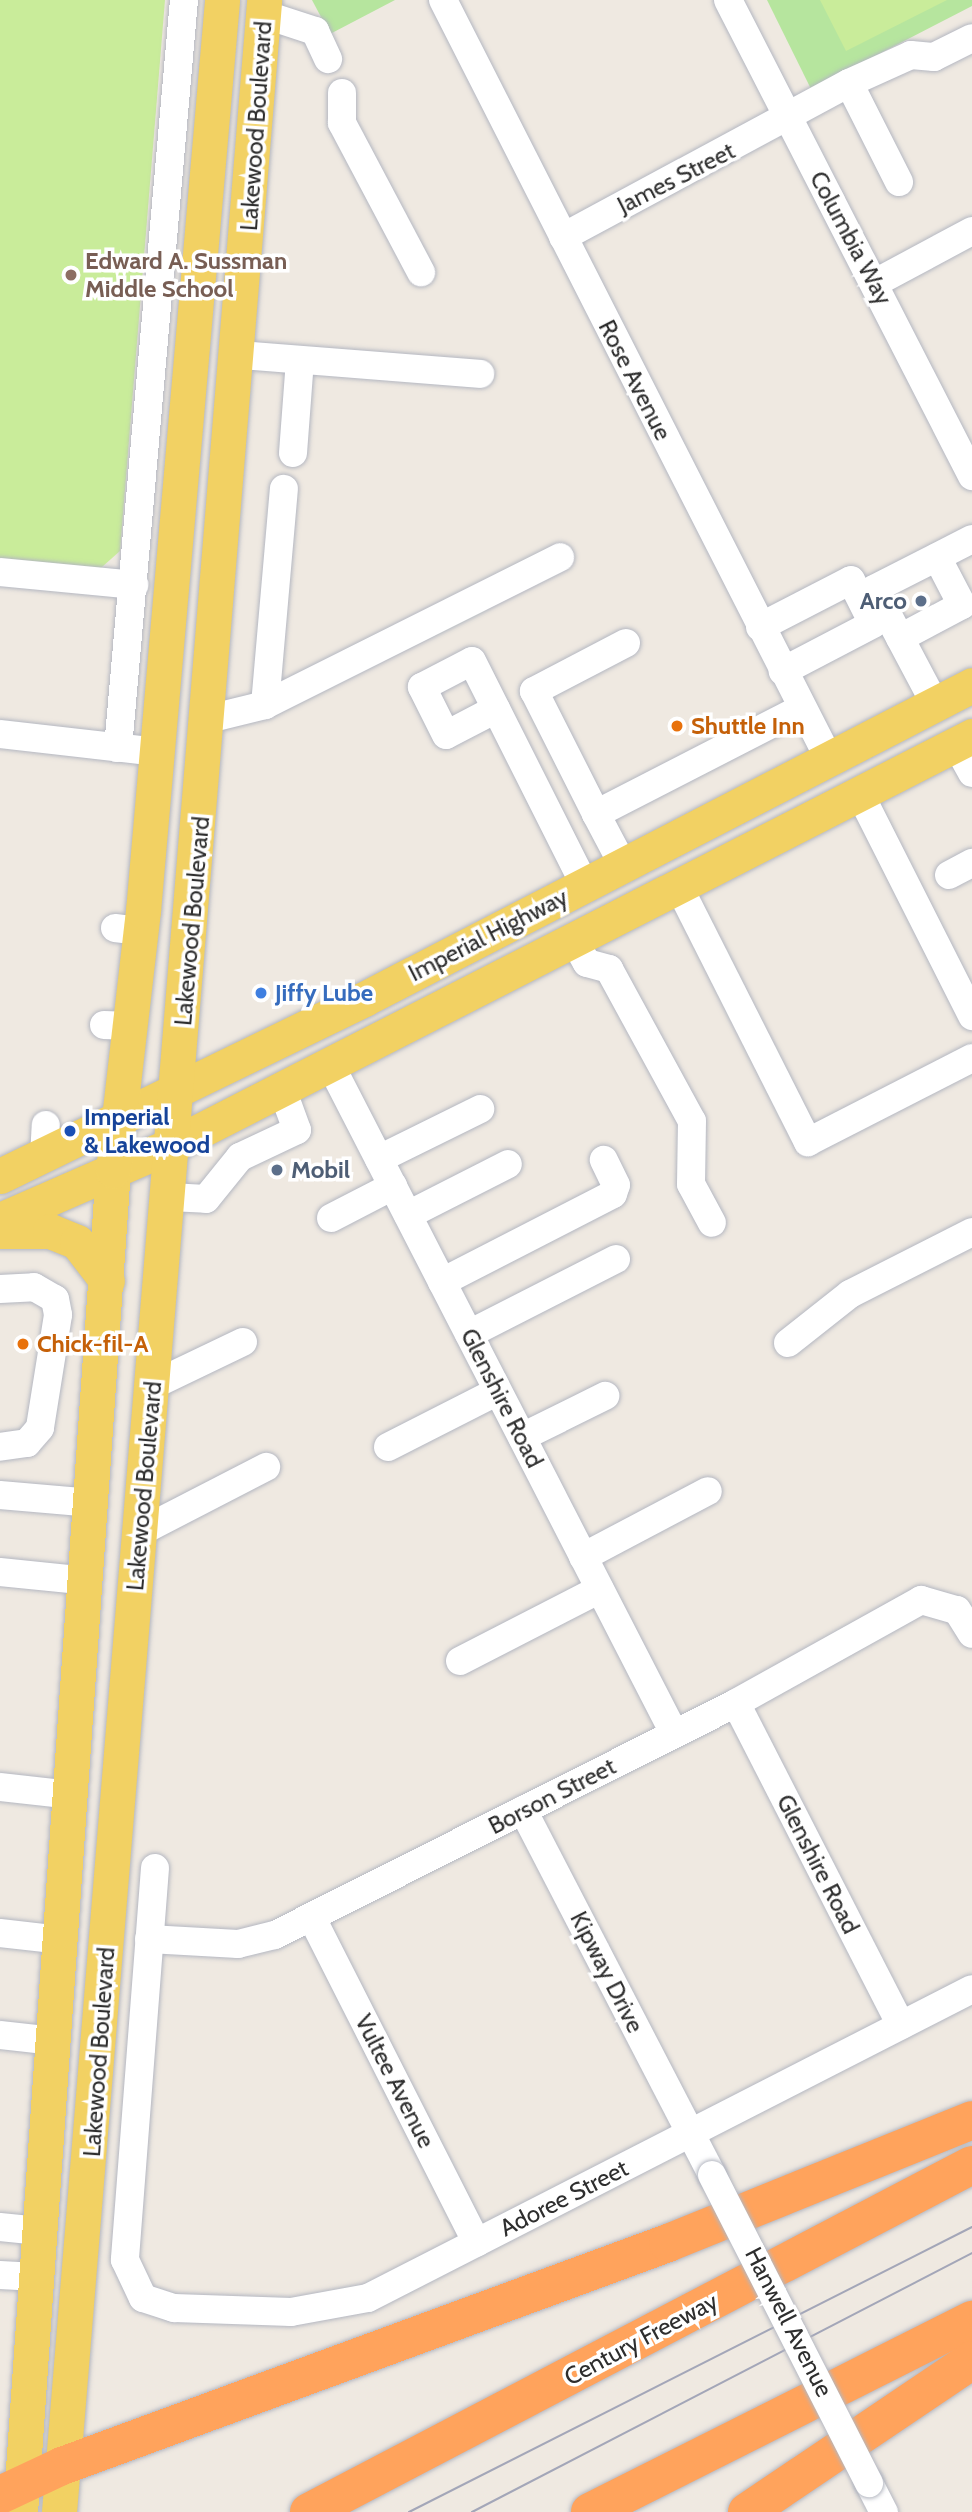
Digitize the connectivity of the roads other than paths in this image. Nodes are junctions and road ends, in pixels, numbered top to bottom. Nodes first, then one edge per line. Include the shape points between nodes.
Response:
1 (184, 0) edge
2 (222, 0) edge
3 (443, 0) edge
4 (729, 0) edge
5 (264, 6) edge
6 (972, 38) edge
7 (328, 59) dead end
8 (849, 83) junction
9 (342, 93) dead end
10 (789, 120) junction
11 (899, 182) dead end
12 (972, 231) edge
13 (564, 237) junction
14 (421, 272) dead end
15 (875, 283) junction
16 (240, 355) junction
17 (300, 360) junction
18 (480, 374) dead end
19 (293, 453) dead end
20 (972, 475) edge
21 (284, 489) dead end
22 (972, 539) edge
23 (560, 557) dead end
24 (937, 557) junction
25 (0, 572) edge
26 (134, 585) junction
27 (969, 618) edge
28 (760, 627) junction
29 (900, 638) junction
30 (626, 643) dead end
31 (783, 671) junction
32 (972, 685) edge
33 (935, 704) junction
34 (265, 705) junction
35 (802, 708) junction
36 (496, 709) dead end
37 (208, 719) junction
38 (0, 734) edge
39 (118, 748) junction
40 (967, 751) edge
41 (157, 752) junction
42 (828, 760) junction
43 (860, 794) junction
44 (596, 814) junction
45 (624, 867) junction
46 (584, 887) junction
47 (679, 887) junction
48 (574, 940) junction
49 (972, 1016) edge
50 (972, 1058) edge
51 (330, 1064) junction
52 (282, 1089) junction
53 (178, 1091) junction
54 (480, 1109) dead end
55 (220, 1120) junction
56 (121, 1122) junction
57 (176, 1143) junction
58 (240, 1157) junction
59 (379, 1159) junction
60 (604, 1160) dead end
61 (508, 1164) dead end
62 (113, 1170) junction
63 (0, 1176) edge
64 (393, 1186) junction
65 (170, 1197) junction
66 (408, 1215) junction
67 (331, 1218) dead end
68 (0, 1220) edge
69 (712, 1223) dead end
70 (0, 1231) edge
71 (972, 1232) edge
72 (616, 1259) dead end
73 (107, 1281) junction
74 (442, 1282) junction
75 (0, 1289) edge
76 (469, 1334) junction
77 (243, 1342) dead end
78 (788, 1343) dead end
79 (151, 1386) junction
80 (498, 1391) junction
81 (605, 1396) dead end
82 (522, 1437) junction
83 (0, 1447) edge
84 (388, 1447) dead end
85 (266, 1467) dead end
86 (708, 1490) dead end
87 (0, 1495) edge
88 (93, 1503) junction
89 (140, 1532) junction
90 (583, 1557) junction
91 (0, 1572) edge
92 (88, 1581) junction
93 (600, 1589) junction
94 (972, 1634) edge
95 (460, 1661) dead end
96 (736, 1703) junction
97 (674, 1733) junction
98 (0, 1787) edge
99 (73, 1795) junction
100 (523, 1810) junction
101 (155, 1868) dead end
102 (312, 1918) junction
103 (0, 1933) edge
104 (149, 1939) junction
105 (61, 1940) junction
106 (972, 1989) edge
107 (901, 2025) junction
108 (0, 2035) edge
109 (53, 2050) junction
110 (0, 2054) edge
111 (972, 2120) edge
112 (690, 2134) junction
113 (972, 2165) edge
114 (0, 2227) edge
115 (40, 2231) junction
116 (477, 2243) junction
117 (0, 2275) edge
118 (37, 2277) junction
119 (136, 2292) joint
120 (972, 2320) edge
121 (972, 2360) edge
122 (62, 2466) junction
123 (14, 2497) edge
124 (59, 2512) edge
125 (309, 2512) edge
126 (590, 2512) edge
127 (747, 2512) edge
128 (884, 2512) edge

1 - 26 street
2 - 41 main road, Lakewood Boulevard
3 - 13 street, Rose Avenue
4 - 10 street, Columbia Way
5 - 7 street via 315,31
5 - 16 main road, Lakewood Boulevard
6 - 8 street, James Street via 934,57 911,55
8 - 10 street, James Street
8 - 11 street
9 - 14 street via 342,122
10 - 13 street, James Street
10 - 15 street, Columbia Way
12 - 15 street
13 - 28 street, Rose Avenue
15 - 20 street, Columbia Way
16 - 17 street
16 - 37 main road, Lakewood Boulevard
17 - 18 street
17 - 19 street
21 - 34 street
22 - 24 street
23 - 34 street
24 - 27 street
24 - 29 street via 874,589
25 - 26 street
26 - 39 street
27 - 29 street
28 - 31 street, Rose Avenue
28 - 31 street via 851,580 873,624
29 - 33 street
30 - 44 street via 534,691
31 - 35 street, Rose Avenue
32 - 33 main road, Imperial Highway
33 - 42 main road, Imperial Highway
34 - 37 street
35 - 42 street, Rose Avenue
35 - 44 street
36 - 46 street via 540,813
37 - 53 main road, Lakewood Boulevard
38 - 39 street
39 - 41 street
40 - 43 main road, Imperial Highway
41 - 56 main road, Lakewood Boulevard via 117,1025
42 - 45 main road, Imperial Highway
43 - 47 main road, Imperial Highway
43 - 49 street
44 - 45 street
45 - 46 main road, Imperial Highway
46 - 53 main road, Imperial Highway
47 - 48 main road, Imperial Highway
47 - 50 street via 808,1142
48 - 51 main road, Imperial Highway
48 - 69 street via 587,963 609,969 692,1121 691,1184
51 - 52 main road, Imperial Highway
51 - 59 street, Glenshire Road
52 - 55 main road, Imperial Highway
52 - 58 street via 297,1130
53 - 56 main road, Imperial Highway
53 - 57 main road, Lakewood Boulevard
54 - 59 street
55 - 57 main road, Imperial Highway
55 - 58 street
56 - 62 main road, Lakewood Boulevard
56 - 63 main road, Imperial Highway via 45,1142
57 - 62 main road, Imperial Highway
57 - 65 main road, Lakewood Boulevard
58 - 65 street via 206,1199
59 - 64 street, Glenshire Road
60 - 74 street via 616,1185 613,1194
61 - 66 street
62 - 68 main road, Imperial Highway
62 - 73 main road, Lakewood Boulevard
64 - 66 street, Glenshire Road
64 - 67 street
65 - 79 main road, Lakewood Boulevard
66 - 74 street, Glenshire Road
70 - 73 main road via 50,1231 77,1242
71 - 78 street via 850,1294
72 - 76 street
73 - 88 main road, Lakewood Boulevard
74 - 76 street, Glenshire Road
75 - 83 street via 34,1287 54,1299 58,1315 40,1428 27,1443
76 - 80 street, Glenshire Road
77 - 79 street
79 - 89 main road, Lakewood Boulevard
80 - 82 street, Glenshire Road
80 - 84 street
81 - 82 street
82 - 90 street, Glenshire Road
85 - 89 street
86 - 90 street
87 - 88 street
88 - 92 main road, Lakewood Boulevard
89 - 122 main road, Lakewood Boulevard via 82,2287
90 - 93 street, Glenshire Road
91 - 92 street
92 - 99 main road, Lakewood Boulevard
93 - 95 street
93 - 97 street, Glenshire Road
94 - 96 street, Borson Street via 957,1611 940,1601 905,1607
96 - 97 street, Borson Street
96 - 107 street, Glenshire Road
97 - 100 street, Borson Street
98 - 99 street
99 - 105 main road, Lakewood Boulevard
100 - 102 street, Borson Street
100 - 112 street, Kipway Drive
101 - 104 street, Lakewood Boulevard
102 - 104 street, Borson Street via 238,1944
102 - 116 street, Vultee Avenue
103 - 105 street
104 - 119 street, Lakewood Boulevard via 125,2260
105 - 109 main road, Lakewood Boulevard
106 - 107 street, Adoree Street
107 - 112 street, Adoree Street
108 - 109 street
109 - 110 street
109 - 115 main road, Lakewood Boulevard
111 - 122 highway via 656,2248
112 - 116 street, Adoree Street
112 - 128 street, Hanwell Avenue, bridge
113 - 125 highway, Century Freeway
114 - 115 street
115 - 118 main road, Lakewood Boulevard
116 - 119 street, Adoree Street via 368,2298 320,2309 174,2308
117 - 118 street
118 - 123 main road, Lakewood Boulevard
120 - 126 highway
121 - 127 highway
122 - 123 highway
122 - 124 main road, Lakewood Boulevard

